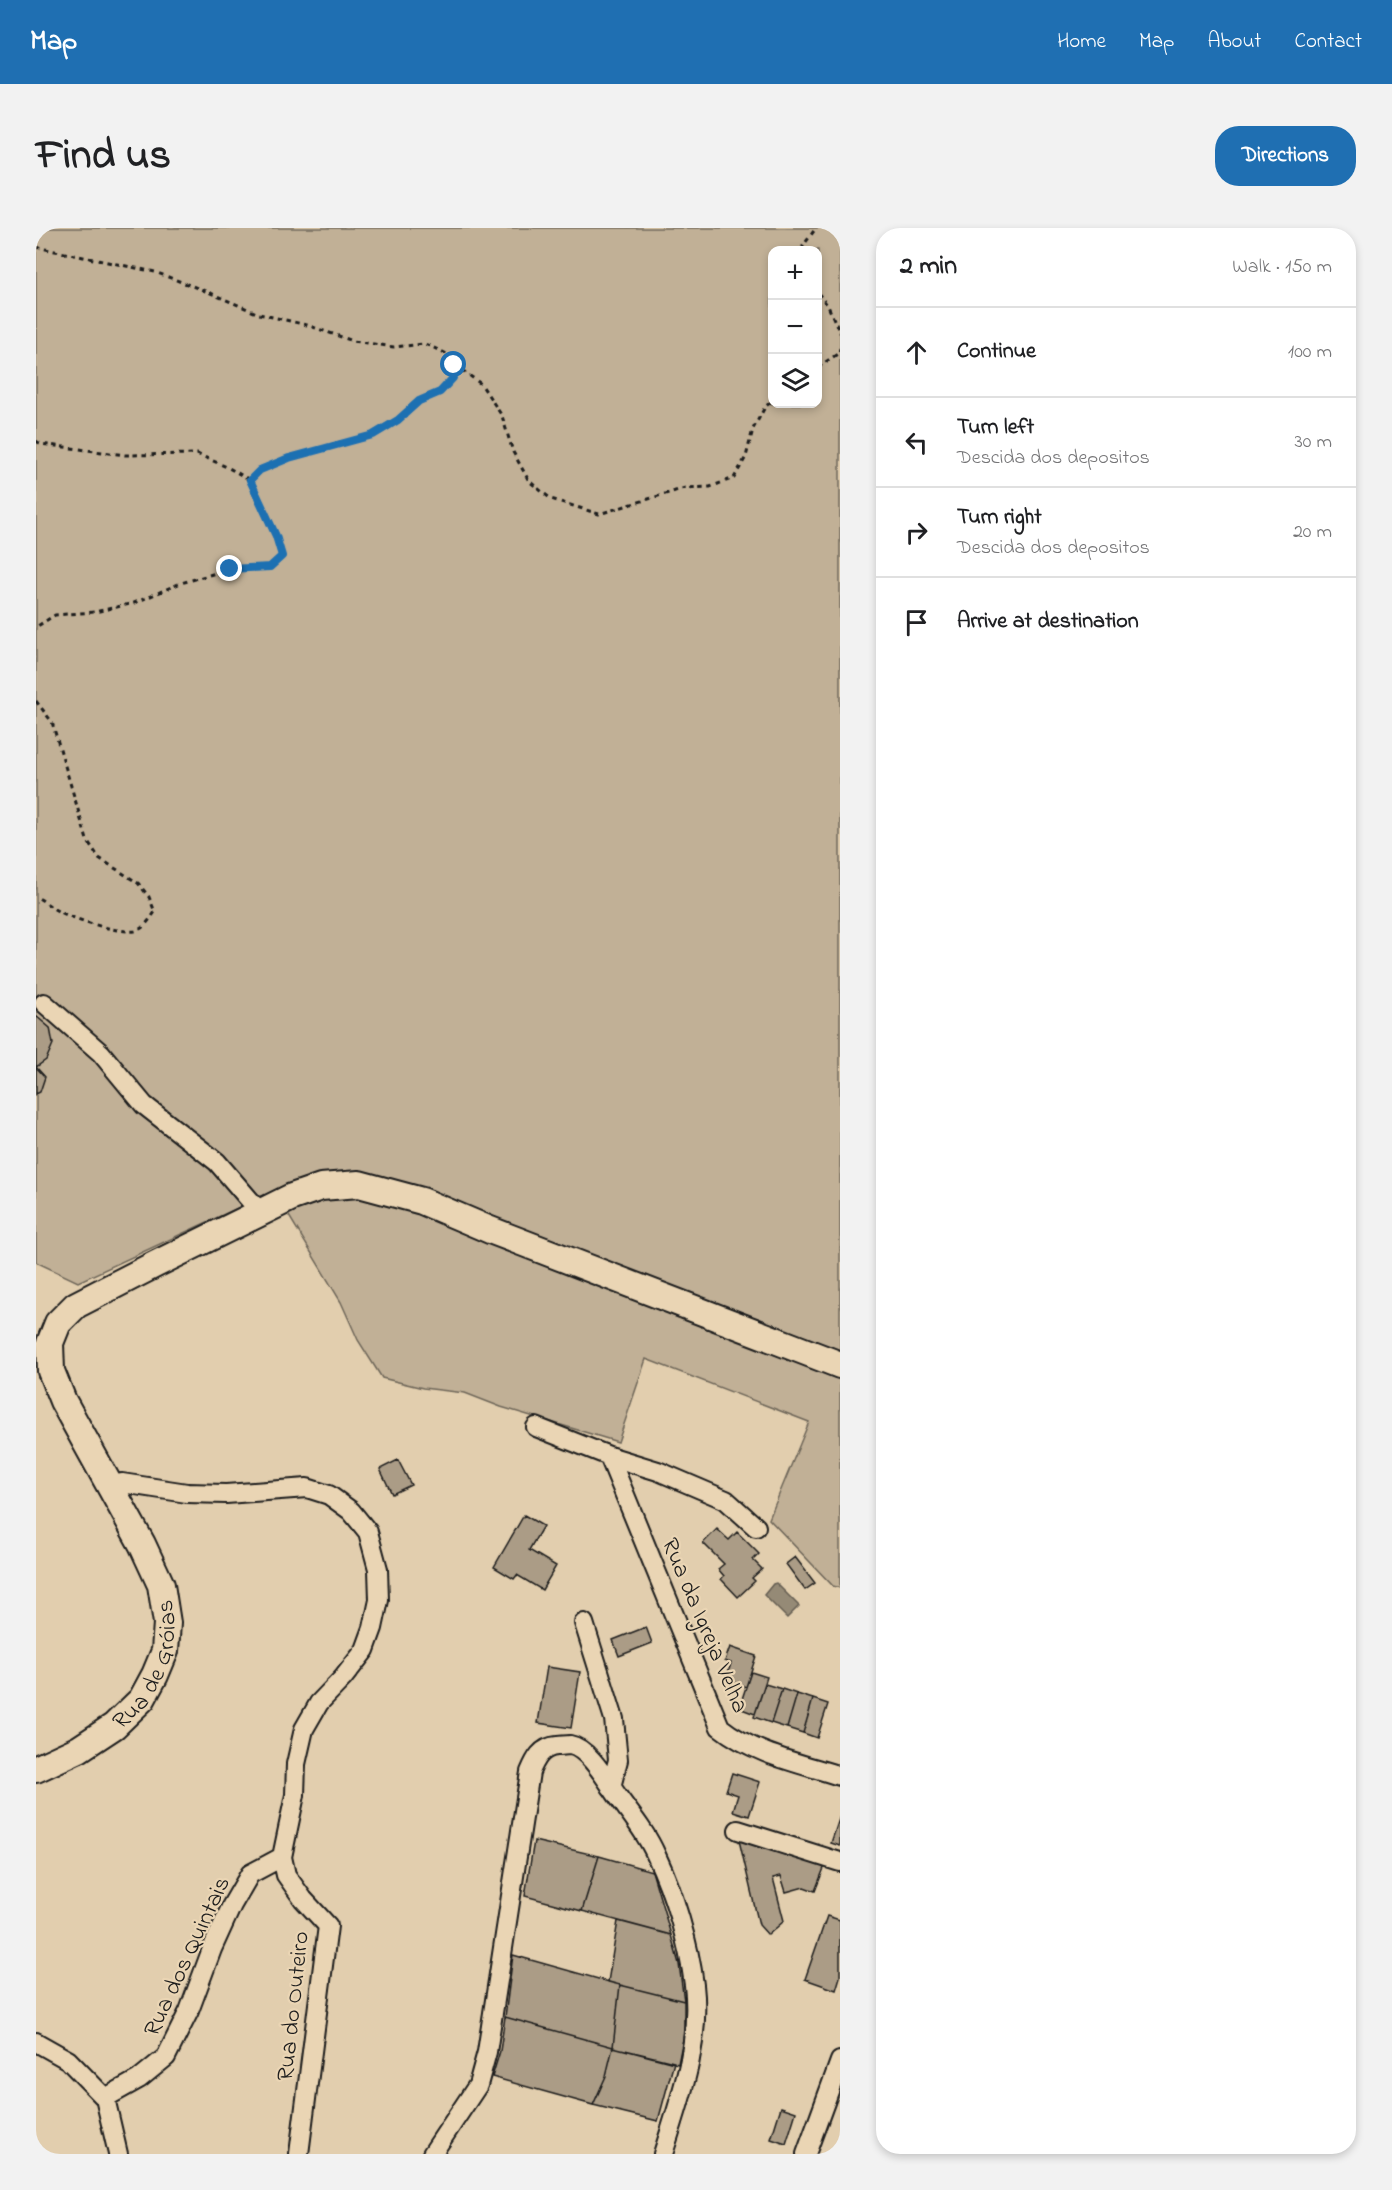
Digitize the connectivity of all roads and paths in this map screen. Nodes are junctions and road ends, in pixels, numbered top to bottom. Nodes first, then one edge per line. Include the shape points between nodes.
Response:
1 (816, 228) edge
2 (803, 246) edge
3 (36, 247) edge
4 (822, 298) edge
5 (840, 333) edge
6 (840, 348) edge
7 (822, 364) edge
8 (454, 365) junction
9 (768, 404) edge
10 (36, 441) edge
11 (250, 480) junction
12 (36, 627) edge
13 (36, 700) edge
14 (36, 897) edge
15 (44, 1003) dead end
16 (260, 1212) junction
17 (840, 1365) edge
18 (536, 1427) dead end
19 (609, 1456) junction
20 (109, 1486) junction
21 (756, 1527) dead end
22 (584, 1623) dead end
23 (36, 1769) edge
24 (840, 1776) edge
25 (611, 1787) junction
26 (738, 1830) dead end
27 (282, 1857) junction
28 (840, 1862) edge
29 (36, 2042) edge
30 (840, 2061) edge
31 (105, 2098) junction
32 (118, 2154) edge
33 (299, 2154) edge
34 (432, 2154) edge
35 (663, 2154) edge
36 (806, 2154) edge

1 - 2 path
3 - 8 path via 155,272 259,314 353,341 394,347 425,344 445,353
4 - 5 path
6 - 7 path via 840,353
8 - 9 path via 481,384 502,416 513,452 530,481 551,500 599,514 734,478 746,457 753,429
8 - 11 path via 453,378 440,392 419,401 373,435 289,458 260,470
10 - 11 path via 125,455 197,454
11 - 12 path via 282,556 270,567 230,569 181,583 134,603 95,612 55,615
13 - 14 path via 52,722 87,840 99,858 138,883 150,897 155,912 136,931 117,929 56,910
15 - 16 street via 101,1053 144,1105 217,1162
16 - 17 street, Rua de Gróias via 321,1187 359,1184 422,1201
16 - 20 street, Rua de Gróias via 76,1305 58,1323 51,1343 51,1371
18 - 19 street
19 - 21 street via 658,1471 726,1500
19 - 24 street, Rua da Igreja Velha via 720,1727 752,1748
20 - 23 street, Rua de Gróias via 161,1585 167,1623 165,1651 142,1699 114,1726 79,1749
20 - 27 street via 122,1483 187,1493 307,1488 329,1495 351,1510 368,1532 378,1569 380,1600 373,1628 364,1650 319,1703 304,1729
22 - 25 street via 614,1719 618,1760
25 - 34 street via 589,1756 572,1745 551,1746 536,1756 530,1772 487,2052 478,2085
25 - 35 street via 656,1853 685,1941 694,1985 696,2028 690,2062
26 - 28 street
27 - 31 street, Rua dos Quintais via 250,1874 241,1889 166,2057 139,2079
27 - 33 street, Rua do Outeiro via 286,1875 328,1926
29 - 31 street via 68,2060
30 - 36 street
31 - 32 street

